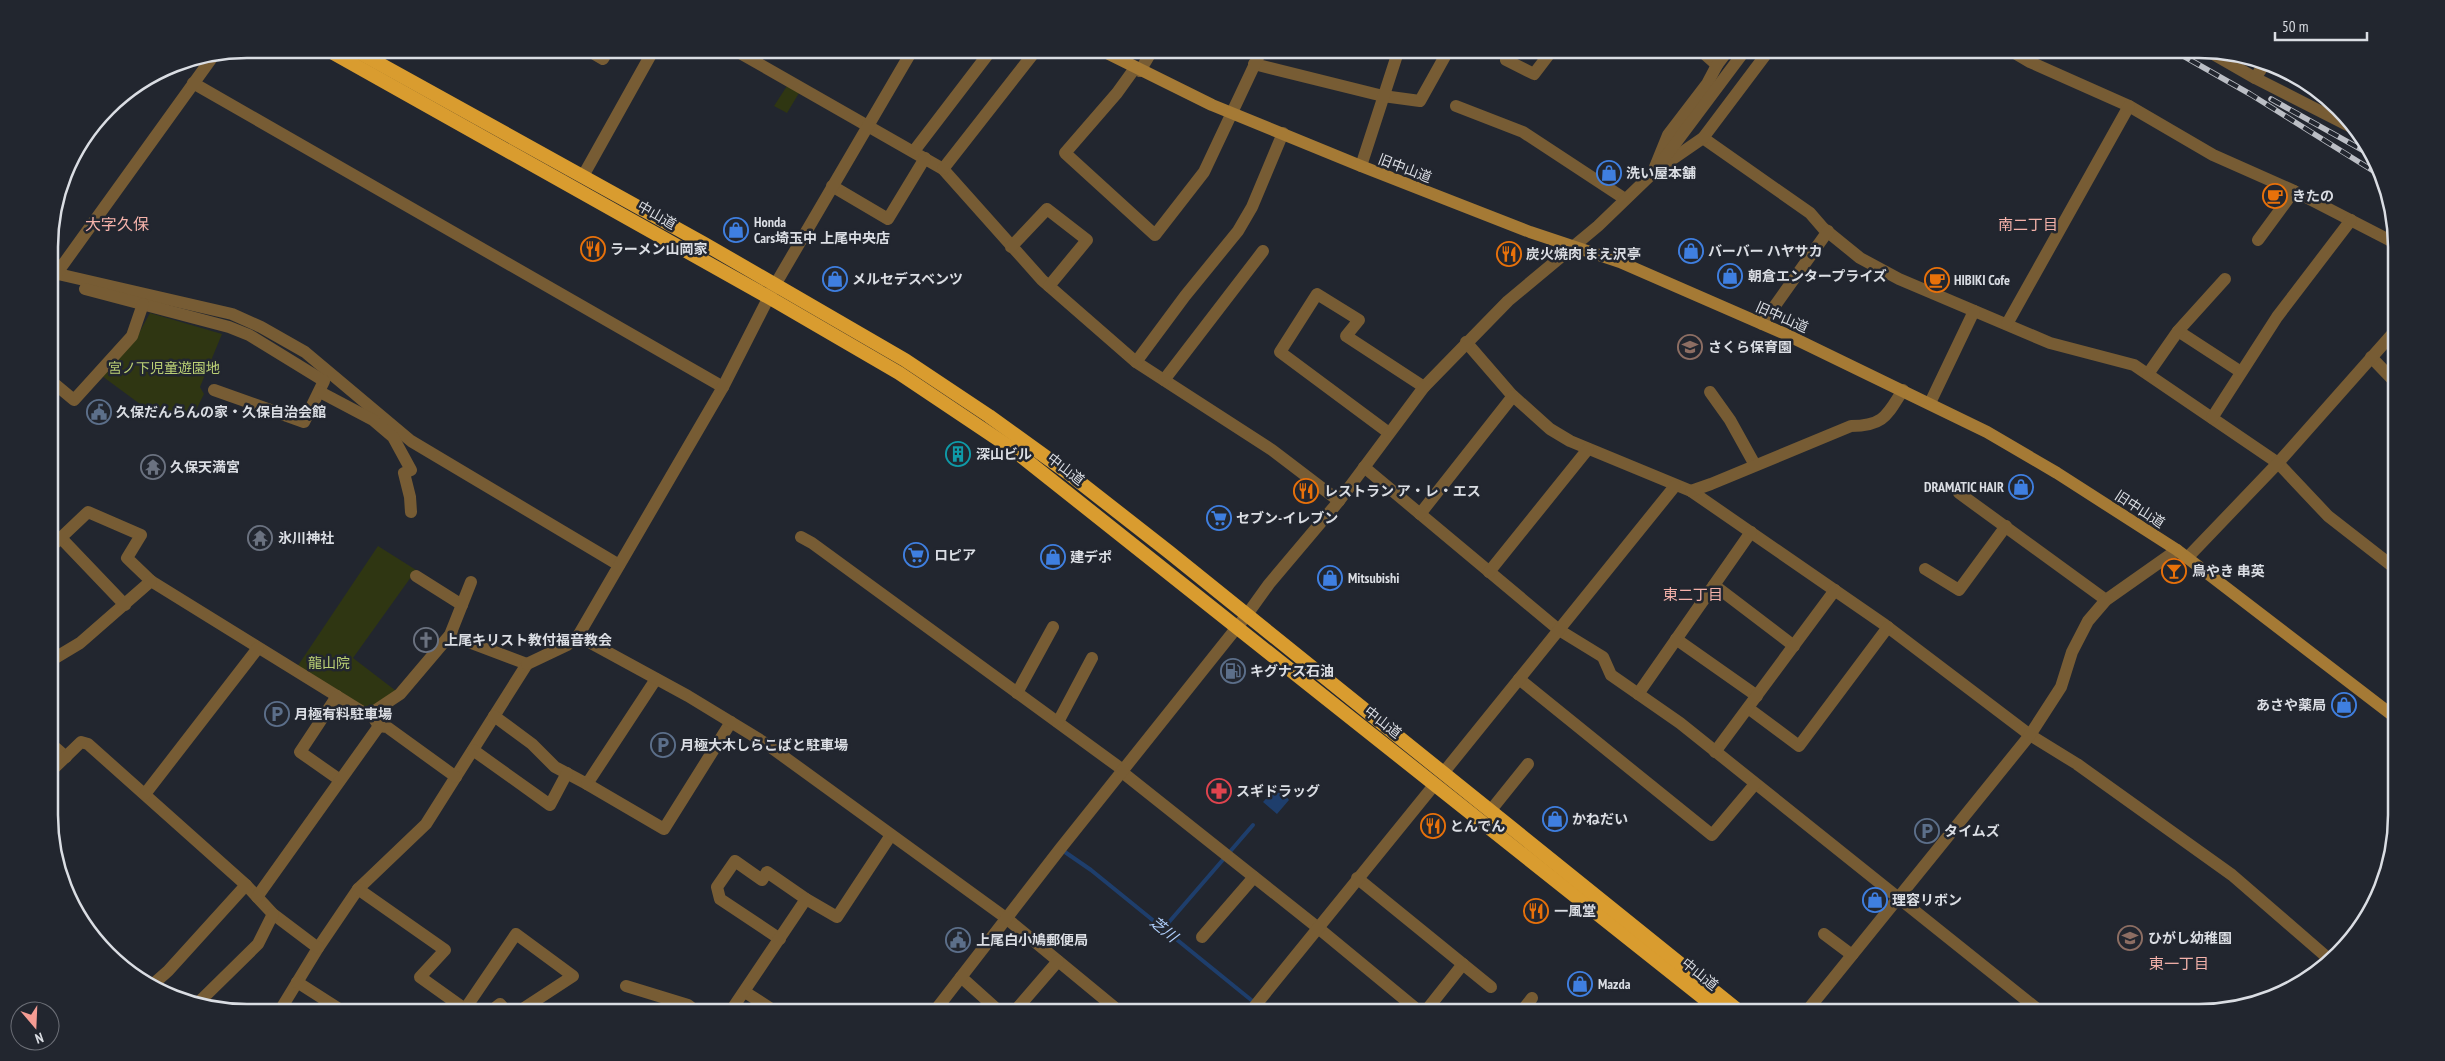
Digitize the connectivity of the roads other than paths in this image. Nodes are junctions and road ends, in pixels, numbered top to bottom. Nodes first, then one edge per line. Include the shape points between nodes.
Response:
1 (343, 58) edge
2 (369, 58) edge
3 (649, 58) edge
4 (749, 58) edge
5 (906, 58) edge
6 (986, 58) edge
7 (1030, 58) edge
8 (1116, 58) edge
9 (1147, 58) edge
10 (1257, 58) edge
11 (1396, 58) edge
12 (1444, 58) edge
13 (1546, 58) edge
14 (1710, 58) edge
15 (1722, 58) edge
16 (1739, 58) edge
17 (1762, 58) edge
18 (2023, 58) edge
19 (2222, 59) edge
20 (1506, 60) dead end
21 (210, 61) edge
22 (1254, 64) junction
23 (1717, 64) junction
24 (2261, 69) edge
25 (1138, 70) junction
26 (2255, 78) junction
27 (194, 84) junction
28 (1383, 96) junction
29 (1456, 106) dead end
30 (2129, 106) junction
31 (1230, 112) junction
32 (2341, 122) edge
33 (868, 125) junction
34 (1283, 133) junction
35 (1703, 138) junction
36 (919, 155) junction
37 (1361, 166) junction
38 (944, 169) junction
39 (1654, 172) junction
40 (583, 176) junction
41 (832, 186) junction
42 (2294, 191) junction
43 (1625, 199) junction
44 (2351, 220) junction
45 (1828, 232) junction
46 (2387, 239) edge
47 (2258, 240) dead end
48 (1575, 245) junction
49 (1012, 247) junction
50 (1263, 251) dead end
51 (58, 268) edge
52 (58, 277) edge
53 (58, 278) edge
54 (2225, 280) dead end
55 (1049, 286) junction
56 (772, 292) junction
57 (143, 304) junction
58 (1974, 311) junction
59 (1762, 324) junction
60 (2007, 324) junction
61 (2178, 330) junction
62 (2388, 339) edge
63 (1466, 342) junction
64 (2371, 357) junction
65 (1136, 362) junction
66 (2241, 372) junction
67 (2148, 374) junction
68 (2388, 375) edge
69 (1164, 380) junction
70 (326, 383) junction
71 (58, 387) edge
72 (722, 387) junction
73 (1424, 387) junction
74 (214, 390) dead end
75 (1904, 390) junction
76 (1710, 392) dead end
77 (1513, 396) junction
78 (1930, 403) junction
79 (2212, 418) junction
80 (1389, 433) junction
81 (1588, 449) junction
82 (2278, 463) junction
83 (1755, 465) junction
84 (1364, 467) junction
85 (1675, 486) junction
86 (1691, 491) junction
87 (1959, 493) dead end
88 (1338, 501) junction
89 (411, 512) dead end
90 (1420, 514) junction
91 (2006, 526) junction
92 (1751, 532) junction
93 (801, 537) dead end
94 (60, 538) joint
95 (2182, 554) junction
96 (2388, 563) edge
97 (619, 565) junction
98 (1925, 569) dead end
99 (1489, 572) junction
100 (416, 576) dead end
101 (151, 580) junction
102 (471, 582) dead end
103 (1714, 585) junction
104 (1835, 590) junction
105 (2106, 600) junction
106 (125, 605) junction
107 (462, 605) junction
108 (1241, 621) junction
109 (1053, 627) dead end
110 (1888, 627) junction
111 (1559, 630) junction
112 (450, 635) junction
113 (578, 636) junction
114 (1676, 639) junction
115 (1794, 646) junction
116 (258, 648) junction
117 (58, 656) edge
118 (1092, 658) dead end
119 (527, 664) junction
120 (656, 679) junction
121 (1519, 679) junction
122 (1017, 693) junction
123 (1638, 694) junction
124 (337, 696) junction
125 (1757, 696) junction
126 (1748, 708) junction
127 (2388, 712) edge
128 (370, 714) junction
129 (494, 716) junction
130 (731, 722) junction
131 (1058, 722) junction
132 (379, 726) junction
133 (2030, 735) junction
134 (58, 750) edge
135 (472, 750) junction
136 (1715, 752) junction
137 (66, 757) junction
138 (58, 764) edge
139 (1528, 764) dead end
140 (1123, 771) junction
141 (1444, 772) junction
142 (567, 774) junction
143 (456, 777) junction
144 (340, 780) junction
145 (587, 784) junction
146 (1435, 784) junction
147 (1755, 784) junction
148 (145, 794) junction
149 (1491, 810) junction
150 (891, 835) junction
151 (1254, 877) junction
152 (1357, 878) junction
153 (246, 885) junction
154 (358, 889) junction
155 (258, 897) junction
156 (1897, 898) junction
157 (806, 899) junction
158 (273, 914) junction
159 (1006, 918) junction
160 (1317, 927) junction
161 (1824, 934) dead end
162 (1202, 937) dead end
163 (780, 939) junction
164 (318, 948) junction
165 (1852, 955) junction
166 (2325, 955) edge
167 (1058, 961) junction
168 (1463, 964) junction
169 (961, 978) junction
170 (157, 981) edge
171 (297, 982) junction
172 (626, 986) dead end
173 (1491, 987) dead end
174 (745, 992) junction
175 (202, 998) edge
176 (1532, 998) dead end
177 (284, 1004) edge
178 (331, 1004) edge
179 (457, 1004) edge
180 (471, 1004) edge
181 (530, 1004) edge
182 (685, 1004) edge
183 (736, 1004) edge
184 (764, 1004) edge
185 (940, 1004) edge
186 (991, 1004) edge
187 (1021, 1004) edge
188 (1110, 1004) edge
189 (1256, 1004) edge
190 (1410, 1004) edge
191 (1431, 1004) edge
192 (1527, 1004) edge
193 (1711, 1004) edge
194 (1730, 1004) edge
195 (1812, 1004) edge
196 (2031, 1004) edge

1 - 56 highway, 中山道
2 - 40 highway, 中山道
3 - 40 street
4 - 33 street
5 - 33 street
6 - 36 street
7 - 38 street
8 - 25 main road, 旧中山道
9 - 25 street
10 - 22 street
11 - 28 street
12 - 28 street via 1420,102
13 - 20 street via 1534,74
14 - 23 street
15 - 23 street
16 - 39 street
17 - 35 street
18 - 30 street
19 - 26 street
21 - 27 street
22 - 28 street
22 - 31 street
23 - 39 street via 1707,84 1668,135
24 - 26 street
25 - 31 main road, 旧中山道
25 - 31 street via 1065,152 1155,235 1204,172
26 - 32 street
27 - 51 street
27 - 72 street
28 - 37 street
29 - 43 street via 1523,132
30 - 42 street via 2213,155
30 - 60 street
31 - 34 main road, 旧中山道
33 - 36 street
33 - 41 street
34 - 37 main road, 旧中山道
34 - 65 street via 1252,207 1238,231
35 - 39 street
35 - 45 street via 1810,213
36 - 38 street
36 - 41 street via 888,219
37 - 48 main road, 旧中山道 via 1537,235
38 - 49 street
39 - 43 street
40 - 56 highway, 中山道
41 - 56 street
42 - 44 street
42 - 47 street
43 - 48 street
44 - 46 street
44 - 66 street via 2277,317
45 - 58 street via 1867,262
45 - 59 street
48 - 59 main road, 旧中山道
48 - 63 street via 1508,301
49 - 55 street
49 - 55 street via 1047,209 1087,240
50 - 69 street
52 - 70 street via 232,314 305,352
53 - 57 street
54 - 61 street
55 - 65 street
56 - 72 street
56 - 108 highway, 中山道 via 905,360 989,416 1084,485
57 - 70 street via 249,335
57 - 71 street via 132,336 74,400
58 - 60 street
58 - 78 street
59 - 75 main road, 旧中山道
60 - 67 street via 2050,343 2134,365
61 - 66 street
61 - 67 street
62 - 64 street
63 - 73 street
63 - 77 street
64 - 68 street
64 - 82 street
65 - 69 street
66 - 79 street
67 - 79 street
69 - 88 street via 1272,450
70 - 74 street via 304,422
70 - 89 street via 393,437 411,470 404,473
70 - 97 street via 411,441
72 - 97 street
73 - 80 street
73 - 80 street via 1346,336 1359,320 1317,294 1280,352
75 - 78 main road, 旧中山道
75 - 83 street via 1884,419 1874,425 1851,426
76 - 83 street
77 - 81 street via 1550,428
77 - 90 street
78 - 95 main road, 旧中山道 via 2049,468
79 - 82 street
80 - 84 street
81 - 85 street
81 - 99 street
82 - 95 street
82 - 96 street via 2328,516
83 - 86 street
84 - 88 street
84 - 90 street
85 - 86 street
85 - 111 street
86 - 92 street
87 - 91 street
88 - 108 street
90 - 99 street
91 - 98 street via 1958,590
91 - 105 street
92 - 103 street
92 - 104 street
93 - 122 street
94 - 101 street via 88,512 141,535 127,558
94 - 106 street
95 - 105 street
95 - 127 main road, 旧中山道
97 - 113 street
99 - 111 street
100 - 107 street
101 - 106 street
101 - 116 street
102 - 107 street
103 - 114 street
103 - 115 street
104 - 110 street
104 - 115 street
105 - 133 street via 2088,621 2072,652 2061,687
106 - 117 street via 80,643
107 - 112 street
108 - 140 street
108 - 141 highway, 中山道
108 - 146 highway, 中山道
109 - 122 street
110 - 126 street via 1799,746
110 - 133 street
111 - 121 street
111 - 123 street via 1603,658 1611,676
112 - 119 street
112 - 128 street via 400,694
113 - 119 street via 567,645
113 - 120 street
114 - 123 street
114 - 125 street
115 - 125 street
116 - 124 street
116 - 148 street
118 - 131 street
119 - 129 street
120 - 130 street
120 - 145 street
121 - 141 street
121 - 147 street via 1712,835
122 - 131 street
123 - 136 street
124 - 128 street
124 - 144 street via 300,752
125 - 126 street
126 - 136 street
128 - 132 street
129 - 135 street
129 - 142 street
130 - 145 street via 664,829
130 - 150 street
131 - 140 street
132 - 143 street via 387,728
132 - 144 street
133 - 156 street
133 - 166 street via 2077,764 2232,875
134 - 137 street
135 - 142 street via 550,805
135 - 143 street
136 - 147 street
137 - 138 street
137 - 148 street via 81,742 88,744
139 - 149 street
140 - 151 street
140 - 159 street
141 - 149 highway, 中山道
142 - 145 street
143 - 154 street via 426,824
144 - 155 street
146 - 152 street
146 - 193 highway, 中山道
147 - 156 street
148 - 153 street
149 - 194 highway, 中山道
150 - 157 street via 837,917
150 - 159 street
151 - 160 street
151 - 162 street
152 - 160 street
152 - 168 street
153 - 155 street
153 - 170 street
154 - 164 street
154 - 179 street via 445,950 420,977
155 - 158 street
156 - 165 street
156 - 196 street
157 - 163 street
157 - 163 street via 767,872 762,880 735,861 717,888 720,899
158 - 164 street
158 - 175 street via 258,944
159 - 167 street
159 - 169 street
160 - 189 street
160 - 190 street
161 - 165 street
163 - 174 street
164 - 171 street
165 - 195 street
167 - 187 street
167 - 188 street
168 - 173 street
168 - 191 street
169 - 185 street
169 - 186 street
171 - 177 street
171 - 178 street
172 - 182 street
174 - 183 street
174 - 184 street
176 - 192 street
180 - 181 street via 516,934 573,976

